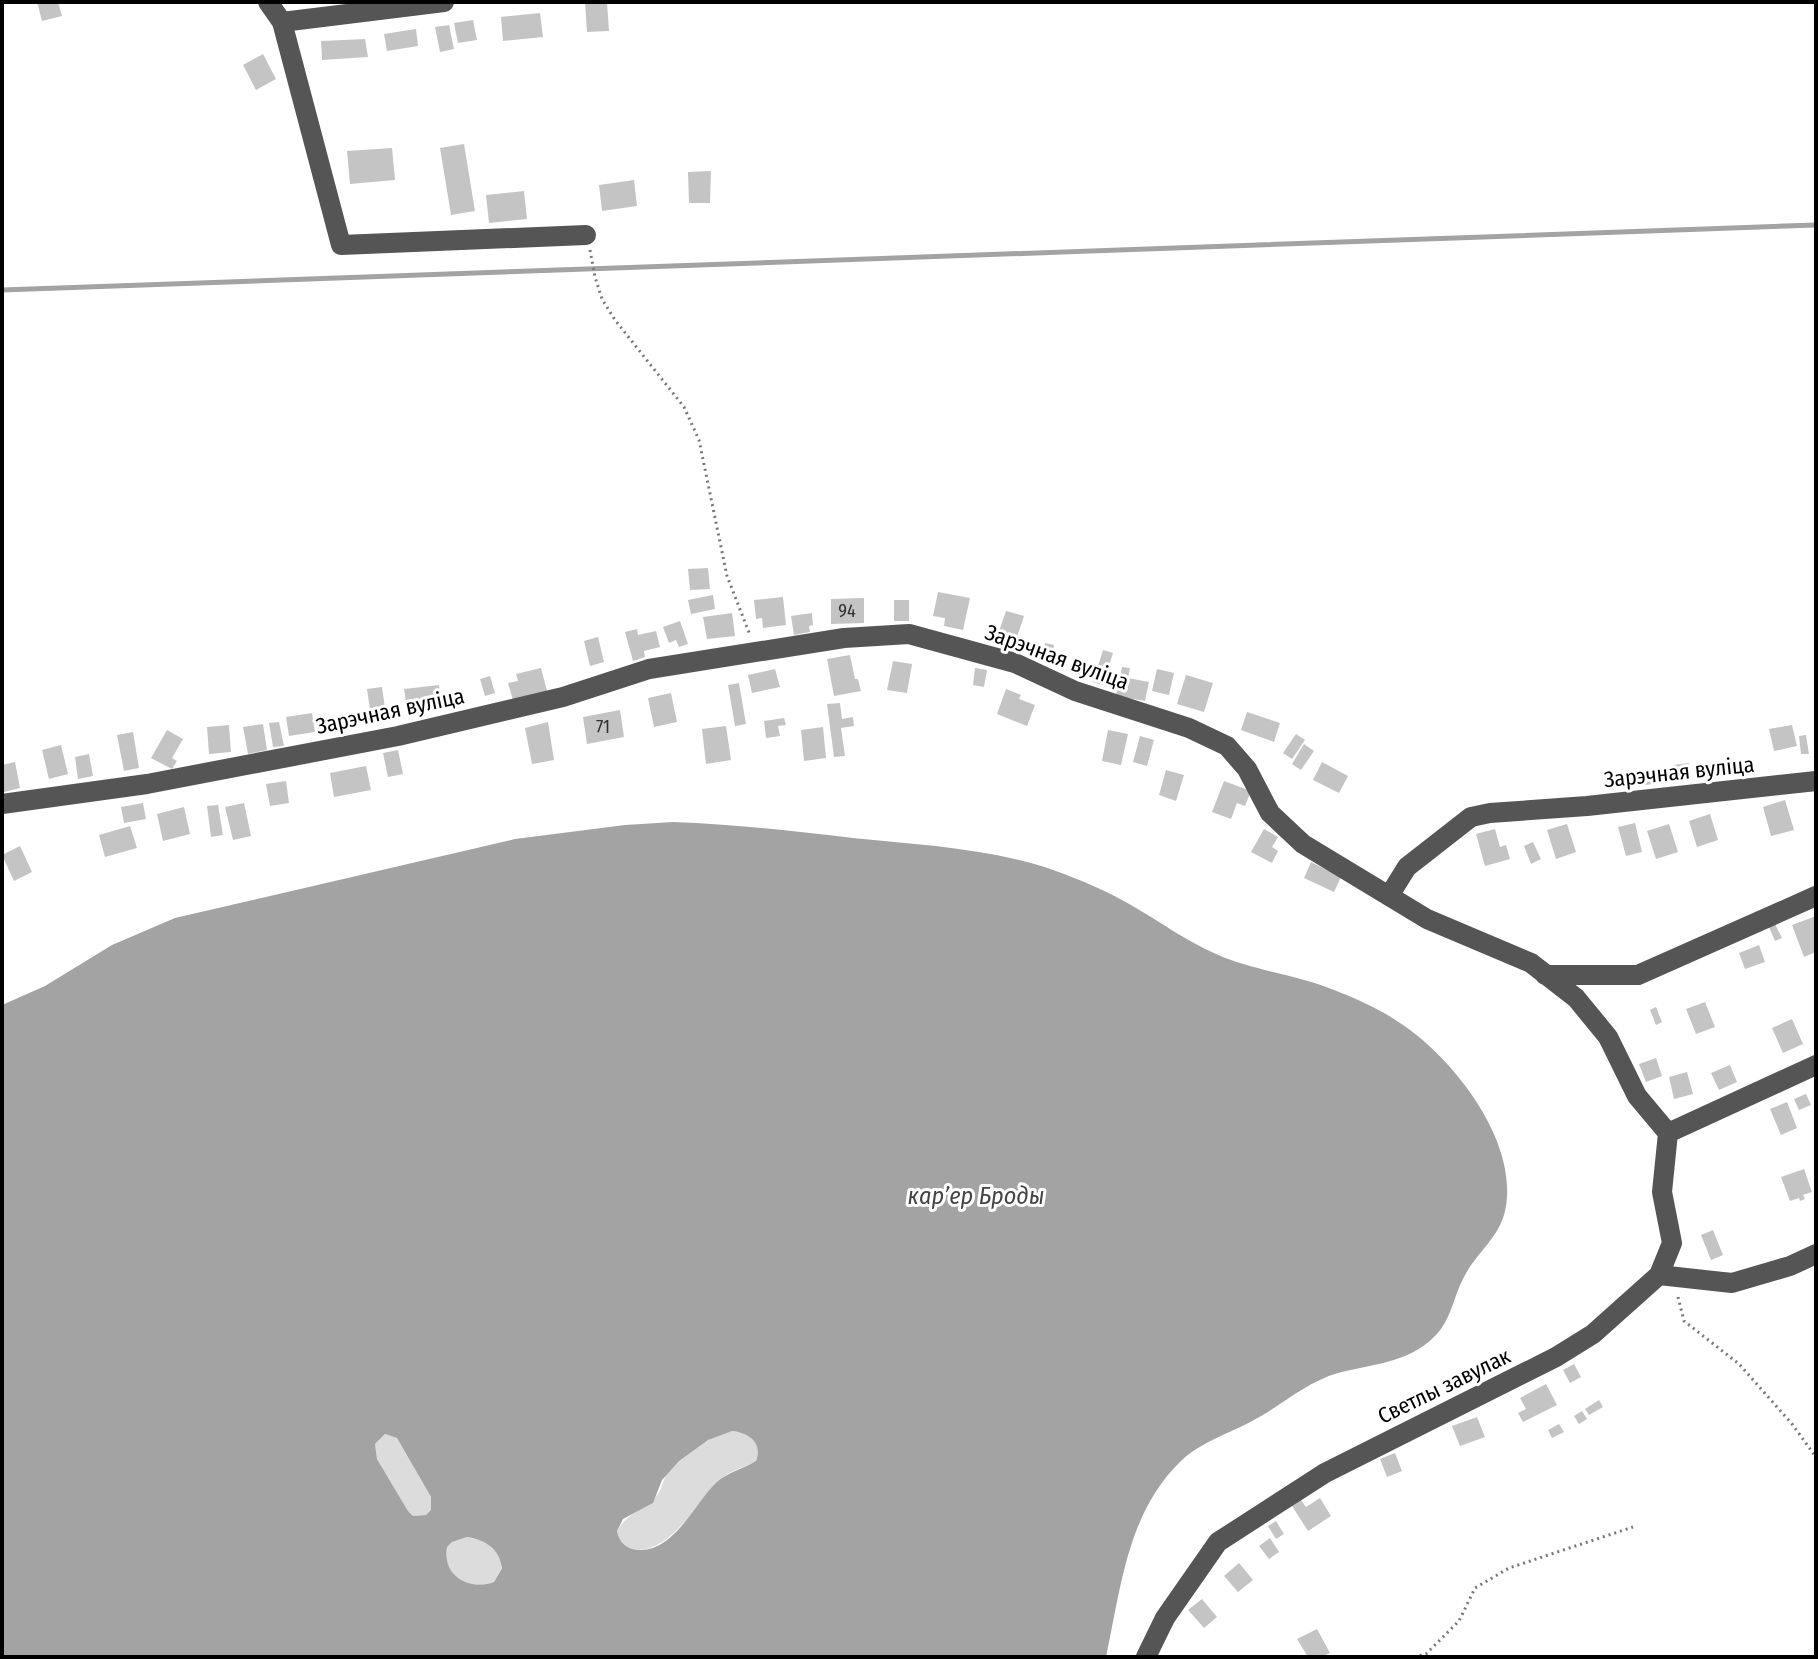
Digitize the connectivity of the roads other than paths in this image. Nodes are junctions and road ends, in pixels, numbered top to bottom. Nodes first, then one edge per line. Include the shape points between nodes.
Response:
1 (268, 2) edge
2 (444, 2) edge
3 (282, 22) junction
4 (586, 235) dead end
5 (1816, 781) edge
6 (2, 804) edge
7 (1389, 896) junction
8 (1816, 896) edge
9 (1545, 975) junction
10 (1816, 1065) edge
11 (1668, 1133) junction
12 (1816, 1254) edge
13 (1666, 1275) junction
14 (1146, 1657) edge

1 - 3 street
2 - 3 street
3 - 4 street via 341,245
5 - 7 street, Зарэчная вуліца via 1471,817 1407,867
6 - 7 street, Зарэчная вуліца via 147,784 398,736 563,697 649,669 844,638 909,634 1015,663 1075,691 1227,746 1247,769 1270,813 1303,844
7 - 9 street via 1427,919 1531,963
8 - 9 street via 1638,975
9 - 11 street via 1576,998 1608,1037 1637,1096
10 - 11 street
11 - 13 street via 1662,1192 1672,1243
12 - 13 street via 1732,1283
13 - 14 street, Светлы завулак via 1581,1342 1325,1473 1218,1542 1165,1618

